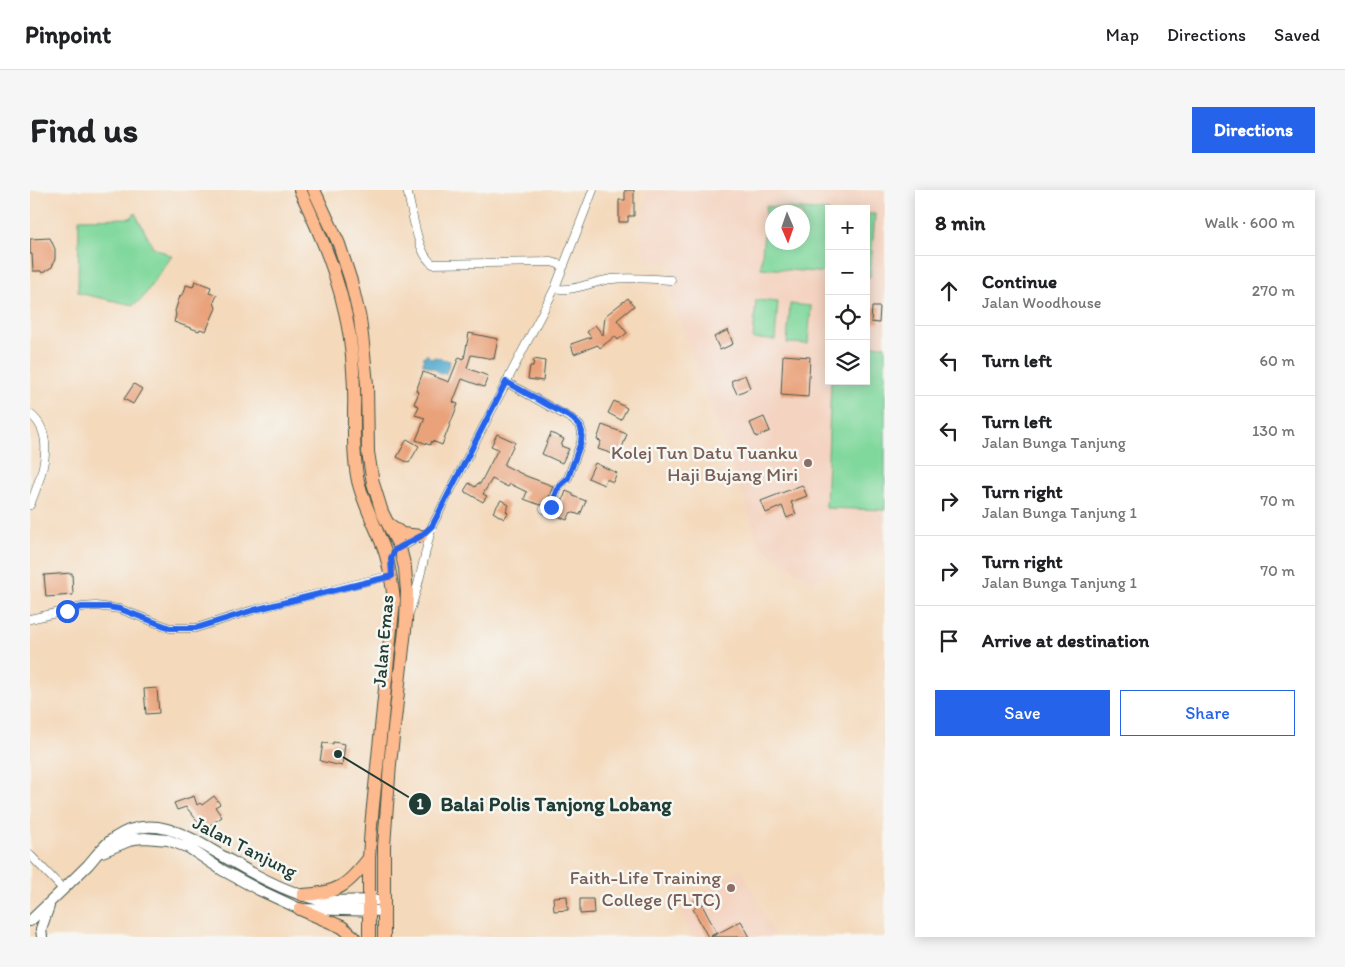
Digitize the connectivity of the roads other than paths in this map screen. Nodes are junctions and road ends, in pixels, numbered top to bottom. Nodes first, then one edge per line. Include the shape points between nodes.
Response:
1 (300, 190) edge
2 (314, 190) edge
3 (406, 190) edge
4 (593, 190) edge
5 (564, 266) junction
6 (671, 280) dead end
7 (555, 288) junction
8 (506, 382) junction
9 (30, 414) edge
10 (30, 504) edge
11 (544, 509) dead end
12 (390, 524) junction
13 (432, 526) junction
14 (421, 536) junction
15 (400, 548) junction
16 (392, 576) junction
17 (30, 619) edge
18 (406, 622) junction
19 (99, 853) junction
20 (30, 855) edge
21 (369, 858) junction
22 (63, 889) junction
23 (304, 895) junction
24 (52, 900) junction
25 (369, 906) junction
26 (384, 906) junction
27 (300, 908) junction
28 (30, 920) edge
29 (42, 937) edge
30 (354, 937) edge
31 (369, 937) edge
32 (384, 937) edge

1 - 16 main road, Jalan Emas via 328,252 344,310 352,355 358,480
2 - 12 main road, Jalan Emas via 339,244 360,319 367,384 370,467 377,499
3 - 5 street via 422,251 433,264 552,262
4 - 5 street
5 - 7 street
6 - 7 street via 620,279 563,290
7 - 8 street
8 - 11 street via 572,418 582,432 568,478 559,486 551,507
8 - 13 street
9 - 10 street via 43,430 46,443 43,466
12 - 14 main road via 402,534
12 - 15 main road, Jalan Emas
13 - 14 street
13 - 18 street via 417,593
14 - 15 street
15 - 16 main road via 391,558
15 - 18 main road, Jalan Emas via 407,592
16 - 17 street via 254,610 196,628 170,628 120,609 102,606 82,607
16 - 21 main road, Jalan Emas via 392,628
18 - 26 main road, Jalan Emas via 390,764 384,846
19 - 22 street, Jalan Tanjung
19 - 23 street, Jalan Tanjung via 112,839 132,829 149,826 168,829 184,834 267,880
19 - 27 street, Jalan Tanjung via 134,840 168,840 189,848 258,890
20 - 22 street
21 - 23 main road via 355,877 335,891
21 - 25 main road, Jalan Emas
22 - 24 street, Jalan Tanjung
23 - 25 street, Jalan Tanjung via 324,901
24 - 28 street, Jalan Tanjung
24 - 29 street via 44,916
25 - 26 street, Jalan Tanjung
25 - 27 street, Jalan Tanjung
25 - 31 main road, Jalan Emas
26 - 32 main road, Jalan Emas
27 - 30 main road via 342,927

